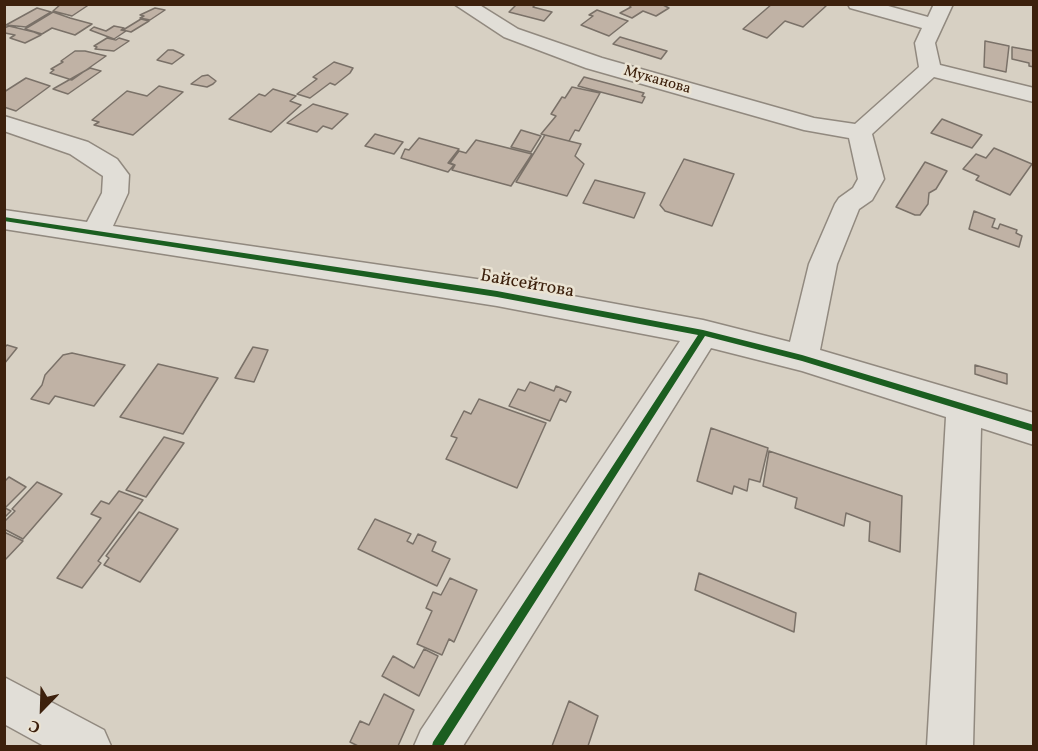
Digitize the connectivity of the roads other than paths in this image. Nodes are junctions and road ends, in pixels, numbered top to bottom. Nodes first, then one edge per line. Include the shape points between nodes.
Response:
1 (857, 4) edge
2 (944, 4) edge
3 (480, 8) edge
4 (933, 25) junction
5 (930, 69) junction
6 (1034, 95) edge
7 (4, 123) edge
8 (860, 132) junction
9 (4, 219) edge
10 (96, 232) junction
11 (703, 333) junction
12 (802, 358) junction
13 (964, 407) junction
14 (1034, 429) edge
15 (4, 699) edge
16 (88, 747) edge
17 (437, 747) edge
18 (950, 747) edge

1 - 4 street
2 - 4 street
3 - 8 street, Муканова via 511,33 594,63 812,125
4 - 5 street via 926,43
5 - 6 street
5 - 8 street
7 - 10 street via 79,148 108,165 116,175 115,193
8 - 12 street via 871,179 863,194 848,204 823,264
9 - 10 street, Байсейтова
10 - 11 street, Байсейтова via 498,294
11 - 12 street, Байсейтова
11 - 17 street
12 - 13 street, Байсейтова
13 - 14 street, Байсейтова
13 - 18 street
15 - 16 street

